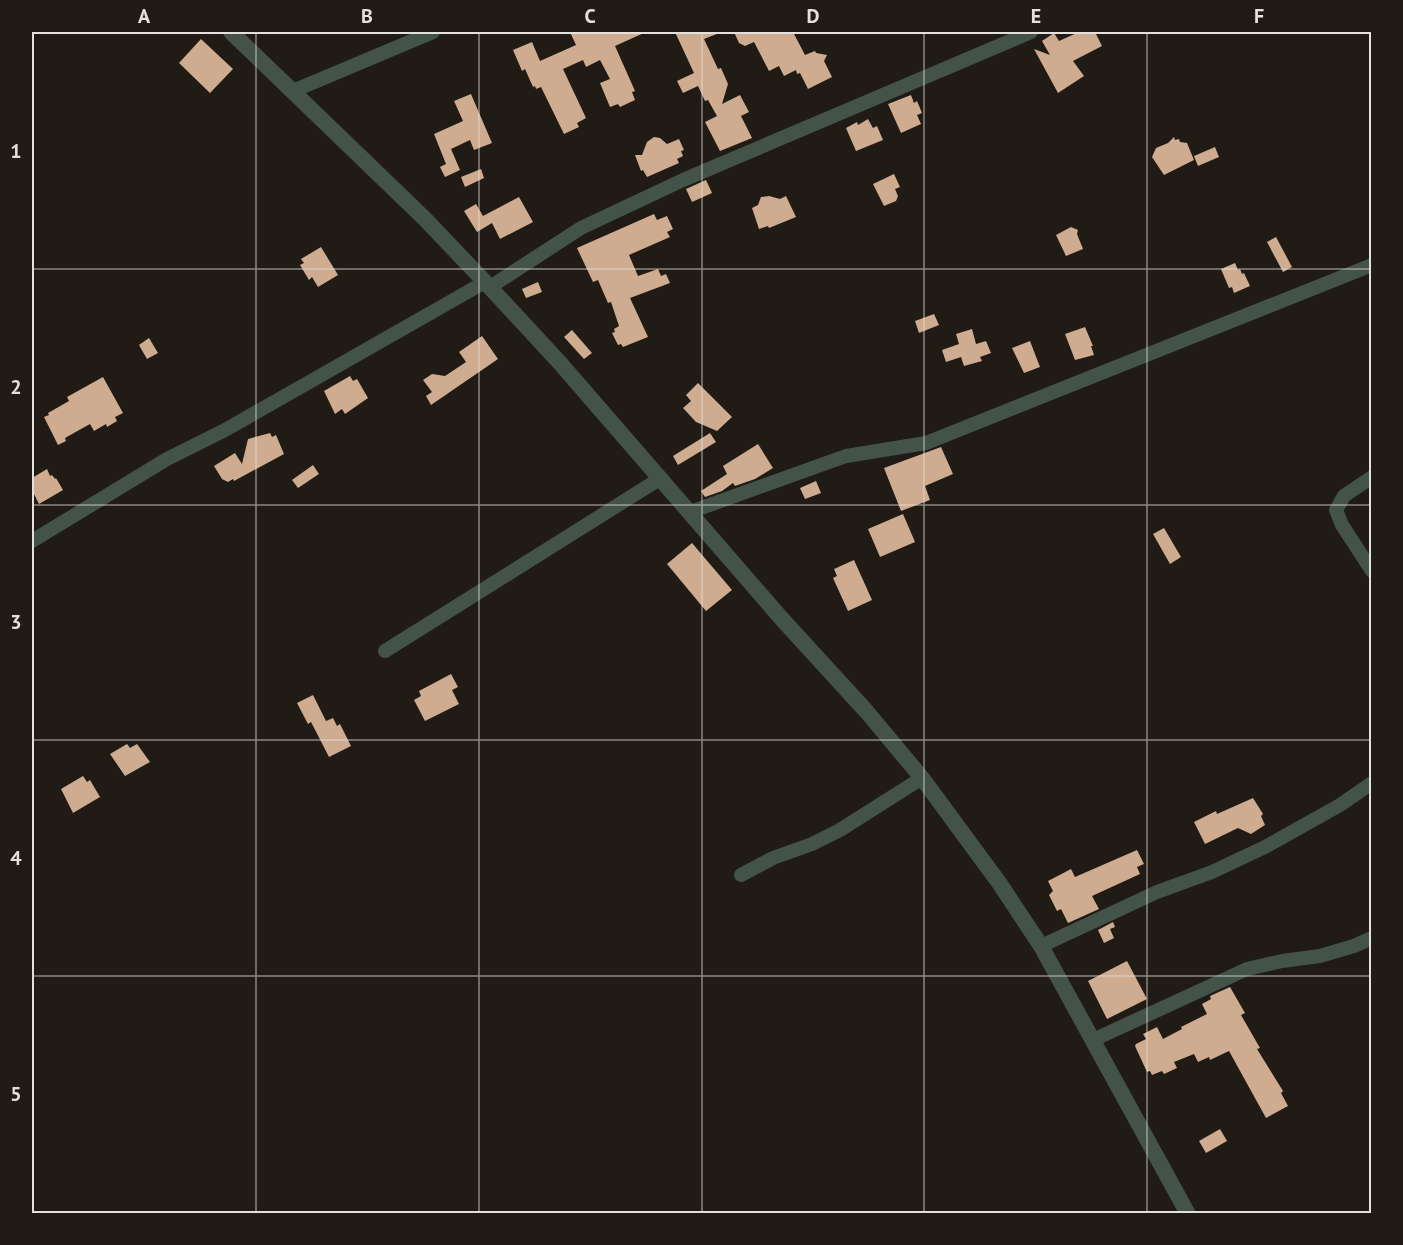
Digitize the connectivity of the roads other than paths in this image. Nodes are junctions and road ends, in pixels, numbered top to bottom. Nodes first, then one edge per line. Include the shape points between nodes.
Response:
1 (231, 32) edge
2 (433, 32) edge
3 (1031, 32) edge
4 (293, 91) junction
5 (1371, 265) edge
6 (488, 284) junction
7 (1371, 477) edge
8 (660, 478) junction
9 (690, 512) junction
10 (32, 541) edge
11 (1371, 571) edge
12 (385, 651) dead end
13 (922, 778) junction
14 (1371, 783) edge
15 (741, 875) dead end
16 (1371, 938) edge
17 (1041, 946) junction
18 (1093, 1040) junction
19 (1188, 1214) edge

1 - 4 street
2 - 4 street
3 - 6 street via 683,180 581,228
4 - 6 street
5 - 9 street via 926,443 846,456
6 - 8 street
6 - 10 street via 167,459
7 - 11 street via 1344,496 1336,510
8 - 9 street
8 - 12 street
9 - 13 street
13 - 15 street via 840,830
13 - 17 street
14 - 17 street via 1265,847
16 - 18 street via 1320,956 1247,969
17 - 18 street
18 - 19 street

